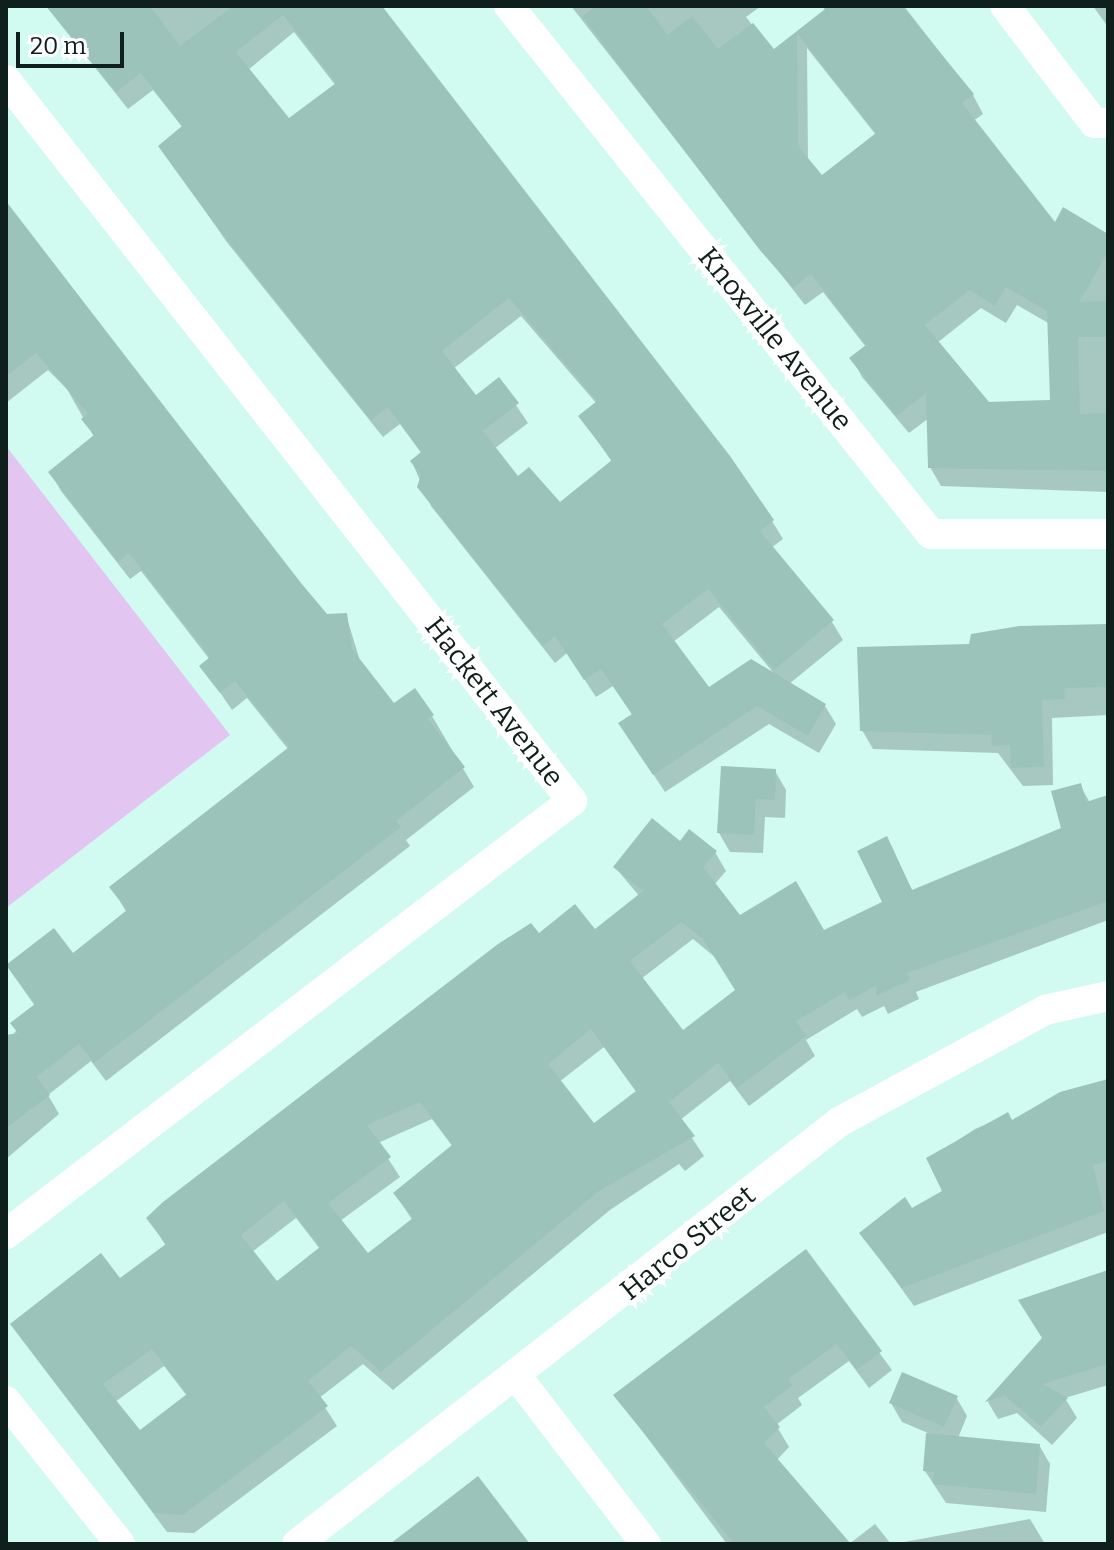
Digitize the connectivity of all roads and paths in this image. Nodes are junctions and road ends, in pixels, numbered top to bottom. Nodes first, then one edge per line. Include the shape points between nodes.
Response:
1 (509, 6) edge
2 (1005, 6) edge
3 (6, 80) edge
4 (1108, 123) edge
5 (1108, 534) edge
6 (1108, 996) edge
7 (6, 1234) edge
8 (518, 1378) junction
9 (6, 1401) edge
10 (120, 1544) edge
11 (297, 1544) edge
12 (646, 1544) edge

1 - 5 street, Knoxville Avenue via 931,534
2 - 4 street via 1094,123
3 - 7 street, Hackett Avenue via 572,801
6 - 8 street, Harco Street via 1045,1010 839,1122
8 - 11 street, Harco Street
8 - 12 street
9 - 10 street

